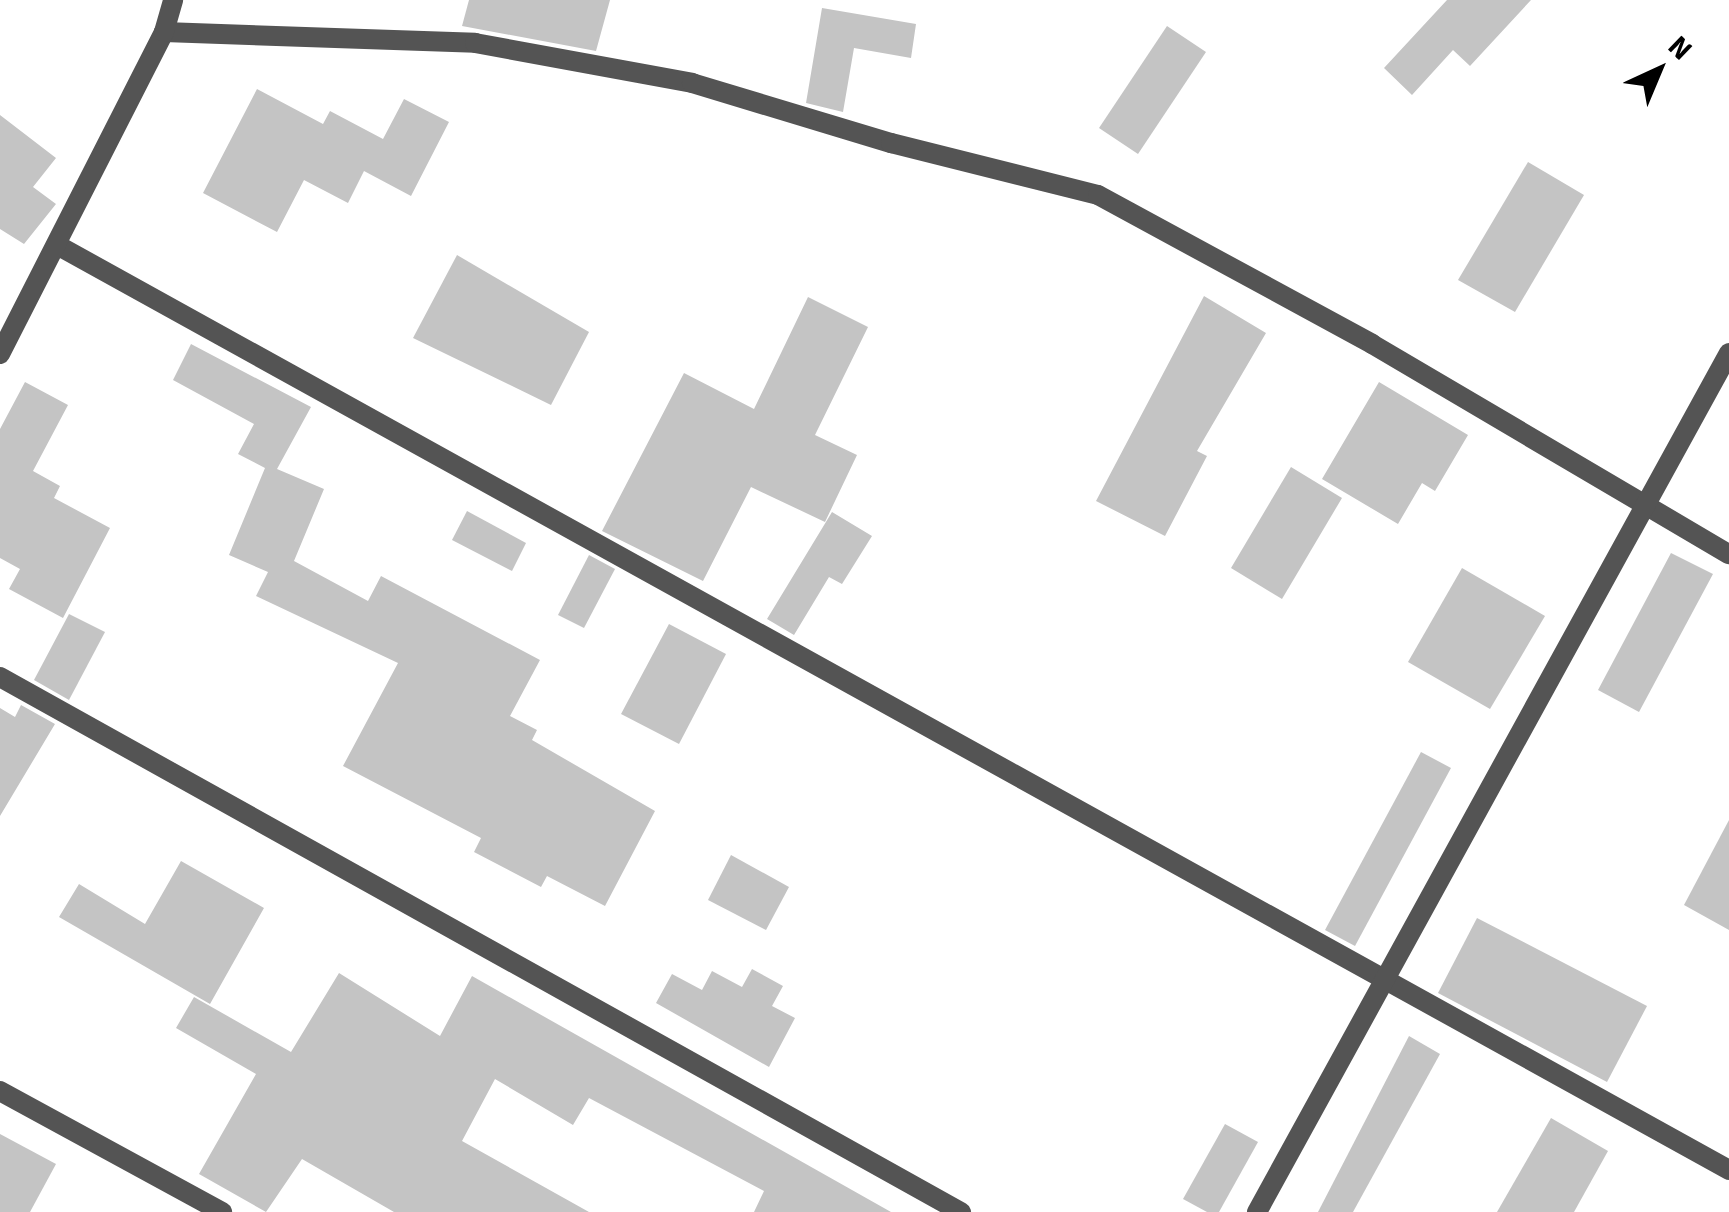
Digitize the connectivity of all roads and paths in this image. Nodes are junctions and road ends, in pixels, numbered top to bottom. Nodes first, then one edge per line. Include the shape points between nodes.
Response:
1 (173, 0) edge
2 (164, 32) junction
3 (57, 244) junction
4 (1729, 353) edge
5 (0, 354) edge
6 (1645, 505) junction
7 (1729, 554) edge
8 (0, 676) edge
9 (1383, 982) junction
10 (0, 1091) edge
11 (1729, 1170) edge
12 (222, 1212) edge
13 (961, 1212) edge
14 (1257, 1212) edge

1 - 2 street
2 - 3 street
2 - 6 street via 476,43 692,83 1098,195 1372,344
3 - 5 street
3 - 9 street
4 - 6 street
6 - 7 street
6 - 9 street
8 - 13 street
9 - 11 street
9 - 14 street
10 - 12 street

